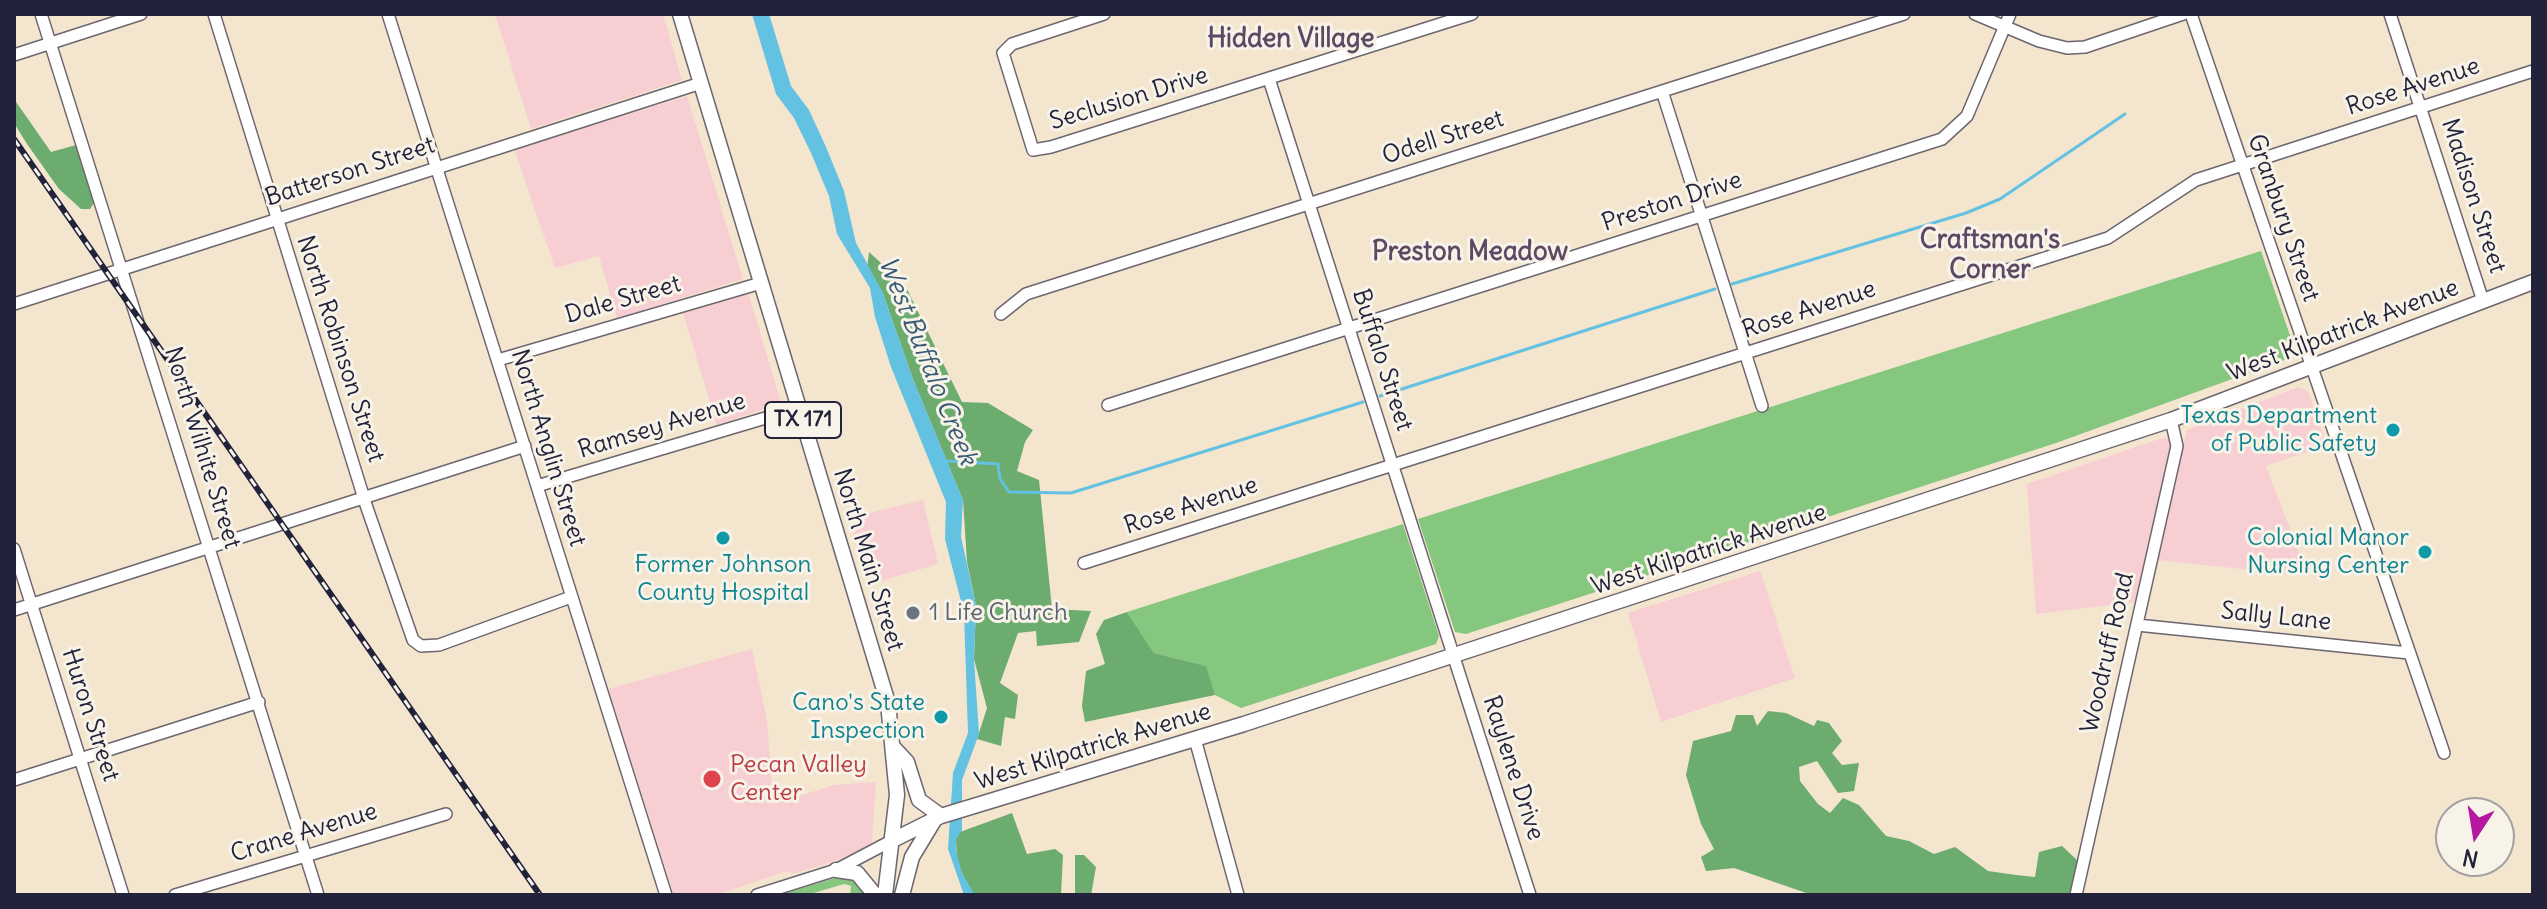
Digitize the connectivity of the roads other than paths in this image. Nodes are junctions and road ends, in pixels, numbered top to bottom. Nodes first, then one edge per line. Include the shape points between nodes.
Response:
1 (41, 14) edge
2 (141, 14) edge
3 (214, 14) edge
4 (388, 14) edge
5 (680, 14) edge
6 (1104, 14) edge
7 (1472, 14) edge
8 (1904, 14) edge
9 (1975, 14) edge
10 (2010, 14) edge
11 (2183, 14) edge
12 (2191, 14) edge
13 (2390, 14) edge
14 (2005, 26) junction
15 (50, 43) junction
16 (14, 55) edge
17 (2533, 71) edge
18 (1269, 79) junction
19 (701, 83) junction
20 (1662, 91) junction
21 (2422, 108) junction
22 (2242, 164) junction
23 (437, 166) junction
24 (1310, 204) junction
25 (1701, 216) junction
26 (277, 219) junction
27 (122, 267) junction
28 (2533, 282) edge
29 (761, 283) junction
30 (2483, 301) junction
31 (14, 304) edge
32 (1001, 314) dead end
33 (1349, 329) junction
34 (1744, 353) junction
35 (498, 360) junction
36 (2310, 369) junction
37 (1108, 405) dead end
38 (1762, 406) dead end
39 (799, 408) junction
40 (2171, 420) junction
41 (525, 446) junction
42 (1392, 465) junction
43 (537, 486) junction
44 (363, 496) junction
45 (14, 549) edge
46 (210, 549) junction
47 (1084, 563) dead end
48 (571, 597) junction
49 (31, 604) junction
50 (14, 610) edge
51 (2137, 625) junction
52 (2409, 653) junction
53 (1453, 655) junction
54 (259, 702) junction
55 (1195, 739) junction
56 (894, 748) junction
57 (2444, 753) dead end
58 (81, 759) junction
59 (14, 780) edge
60 (446, 814) dead end
61 (938, 818) junction
62 (893, 840) junction
63 (305, 855) junction
64 (836, 870) junction
65 (906, 892) edge
66 (123, 895) edge
67 (175, 895) edge
68 (318, 895) edge
69 (666, 895) edge
70 (757, 895) edge
71 (875, 895) edge
72 (885, 895) edge
73 (1238, 895) edge
74 (1530, 895) edge
75 (2076, 895) edge

1 - 15 street, North Wilhite Street
2 - 15 street
3 - 26 street, North Robinson Street
4 - 23 street, North Anglin Street
5 - 19 main road, North Main Street / TX 171
6 - 18 street, Seclusion Drive via 1012,44 1003,53 1033,150
7 - 18 street, Seclusion Drive
8 - 20 street, Odell Street
9 - 14 street
10 - 14 street, Preston Drive
11 - 14 street via 2085,47 2051,45
12 - 22 street, Granbury Street
13 - 21 street, Madison Street
14 - 25 street, Preston Drive via 1967,116 1942,139
15 - 16 street
15 - 27 street, North Wilhite Street
17 - 21 street, Rose Avenue
18 - 24 street, Buffalo Street
19 - 23 street, Batterson Street
19 - 29 main road, North Main Street / TX 171
20 - 24 street, Odell Street
20 - 25 street
21 - 22 street, Rose Avenue
21 - 30 street, Madison Street
22 - 34 street, Rose Avenue via 2189,183 2108,238
22 - 36 street, Granbury Street
23 - 26 street, Batterson Street
23 - 35 street, North Anglin Street
24 - 32 street, Odell Street via 1026,294
24 - 33 street, Buffalo Street
25 - 33 street, Preston Drive
25 - 34 street
26 - 27 street, Batterson Street
26 - 44 street, North Robinson Street
27 - 31 street, Batterson Street
27 - 46 street, North Wilhite Street
28 - 30 main road, West Kilpatrick Avenue
29 - 35 street, Dale Street
29 - 39 main road, North Main Street / TX 171
30 - 36 main road, West Kilpatrick Avenue
33 - 37 street, Preston Drive
33 - 42 street, Buffalo Street
34 - 38 street
34 - 42 street, Rose Avenue
35 - 41 street, North Anglin Street
36 - 40 main road, West Kilpatrick Avenue
36 - 52 street, Granbury Street
39 - 43 street, Ramsey Avenue
39 - 56 main road, North Main Street / TX 171 via 888,703
40 - 51 street, Woodruff Road via 2177,446
40 - 53 main road, West Kilpatrick Avenue
41 - 43 street, North Anglin Street
41 - 44 street
42 - 47 street, Rose Avenue
42 - 53 street, Buffalo Street
43 - 48 street, North Anglin Street
44 - 46 street
44 - 48 street, North Robinson Street via 406,628 421,646 439,645
45 - 49 street, Huron Street
46 - 49 street
46 - 54 street, North Wilhite Street
48 - 69 street, North Anglin Street
49 - 50 street
49 - 58 street, Huron Street
51 - 52 street, Sally Lane
51 - 75 street, Woodruff Road
52 - 57 street, Granbury Street
53 - 55 main road, West Kilpatrick Avenue
53 - 74 street, Raylene Drive
54 - 58 street
54 - 63 street, North Wilhite Street
55 - 61 main road, West Kilpatrick Avenue
55 - 73 street
56 - 61 main road via 907,762 919,800
56 - 62 main road, North Main Street / TX 171
58 - 59 street
58 - 66 street, Huron Street
60 - 63 street, Crane Avenue
61 - 62 main road, West Kilpatrick Avenue
61 - 65 main road via 915,852
62 - 64 street
62 - 72 main road, North Main Street / TX 171
63 - 67 street, Crane Avenue
63 - 68 street, North Wilhite Street
64 - 70 street
64 - 71 main road via 857,873

